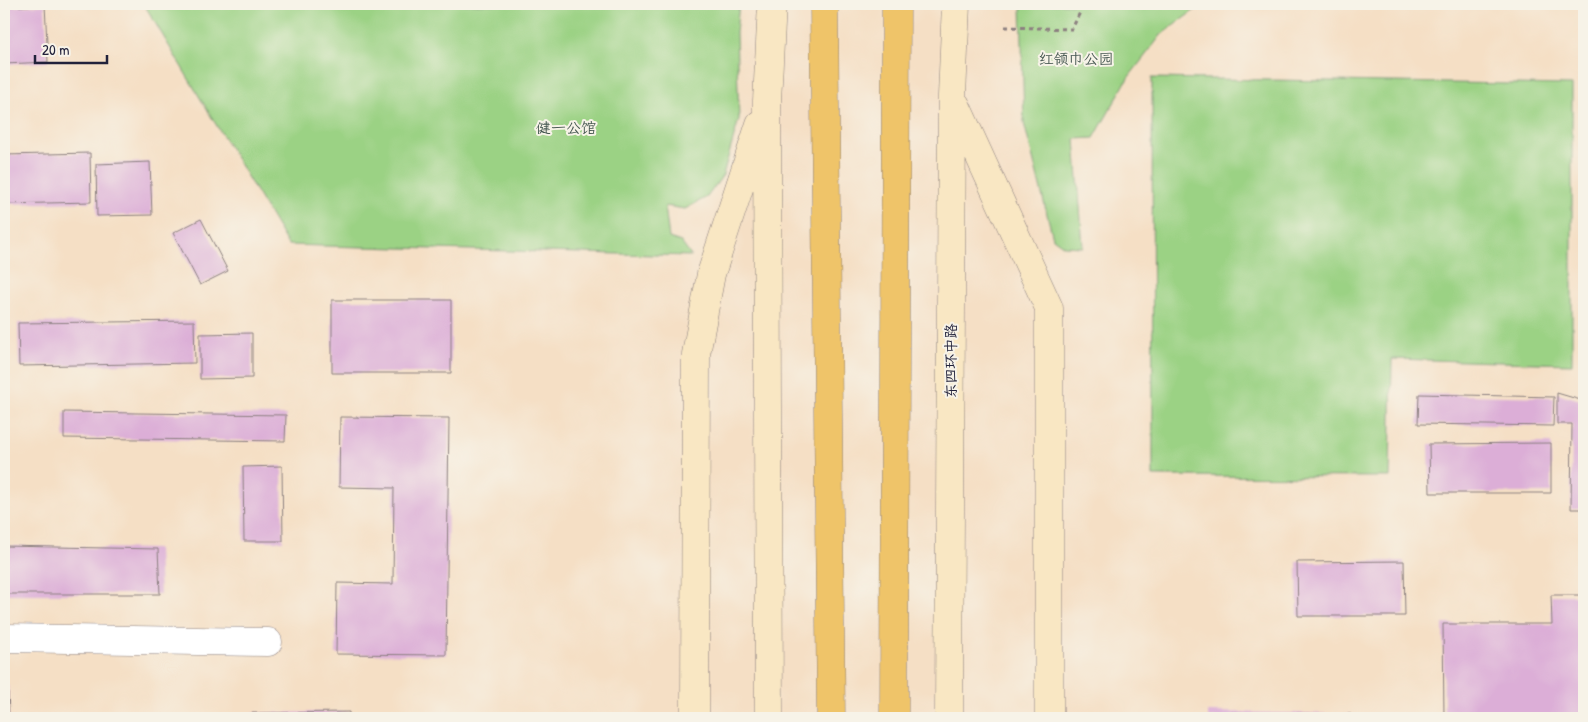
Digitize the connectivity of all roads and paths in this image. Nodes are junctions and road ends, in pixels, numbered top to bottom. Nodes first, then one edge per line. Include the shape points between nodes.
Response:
1 (772, 4) edge
2 (824, 4) edge
3 (896, 4) edge
4 (956, 4) edge
5 (1084, 4) edge
6 (1005, 27) dead end
7 (952, 96) junction
8 (767, 101) junction
9 (4, 638) edge
10 (268, 642) dead end
11 (695, 718) edge
12 (769, 718) edge
13 (831, 718) edge
14 (894, 718) edge
15 (949, 718) edge
16 (1049, 718) edge

1 - 8 street
2 - 13 highway
3 - 14 highway
4 - 7 street, 东四环中路
5 - 6 path via 1072,29
7 - 15 street, 东四环中路
7 - 16 street via 1049,308
8 - 11 street via 712,274 696,354
8 - 12 street
9 - 10 street

